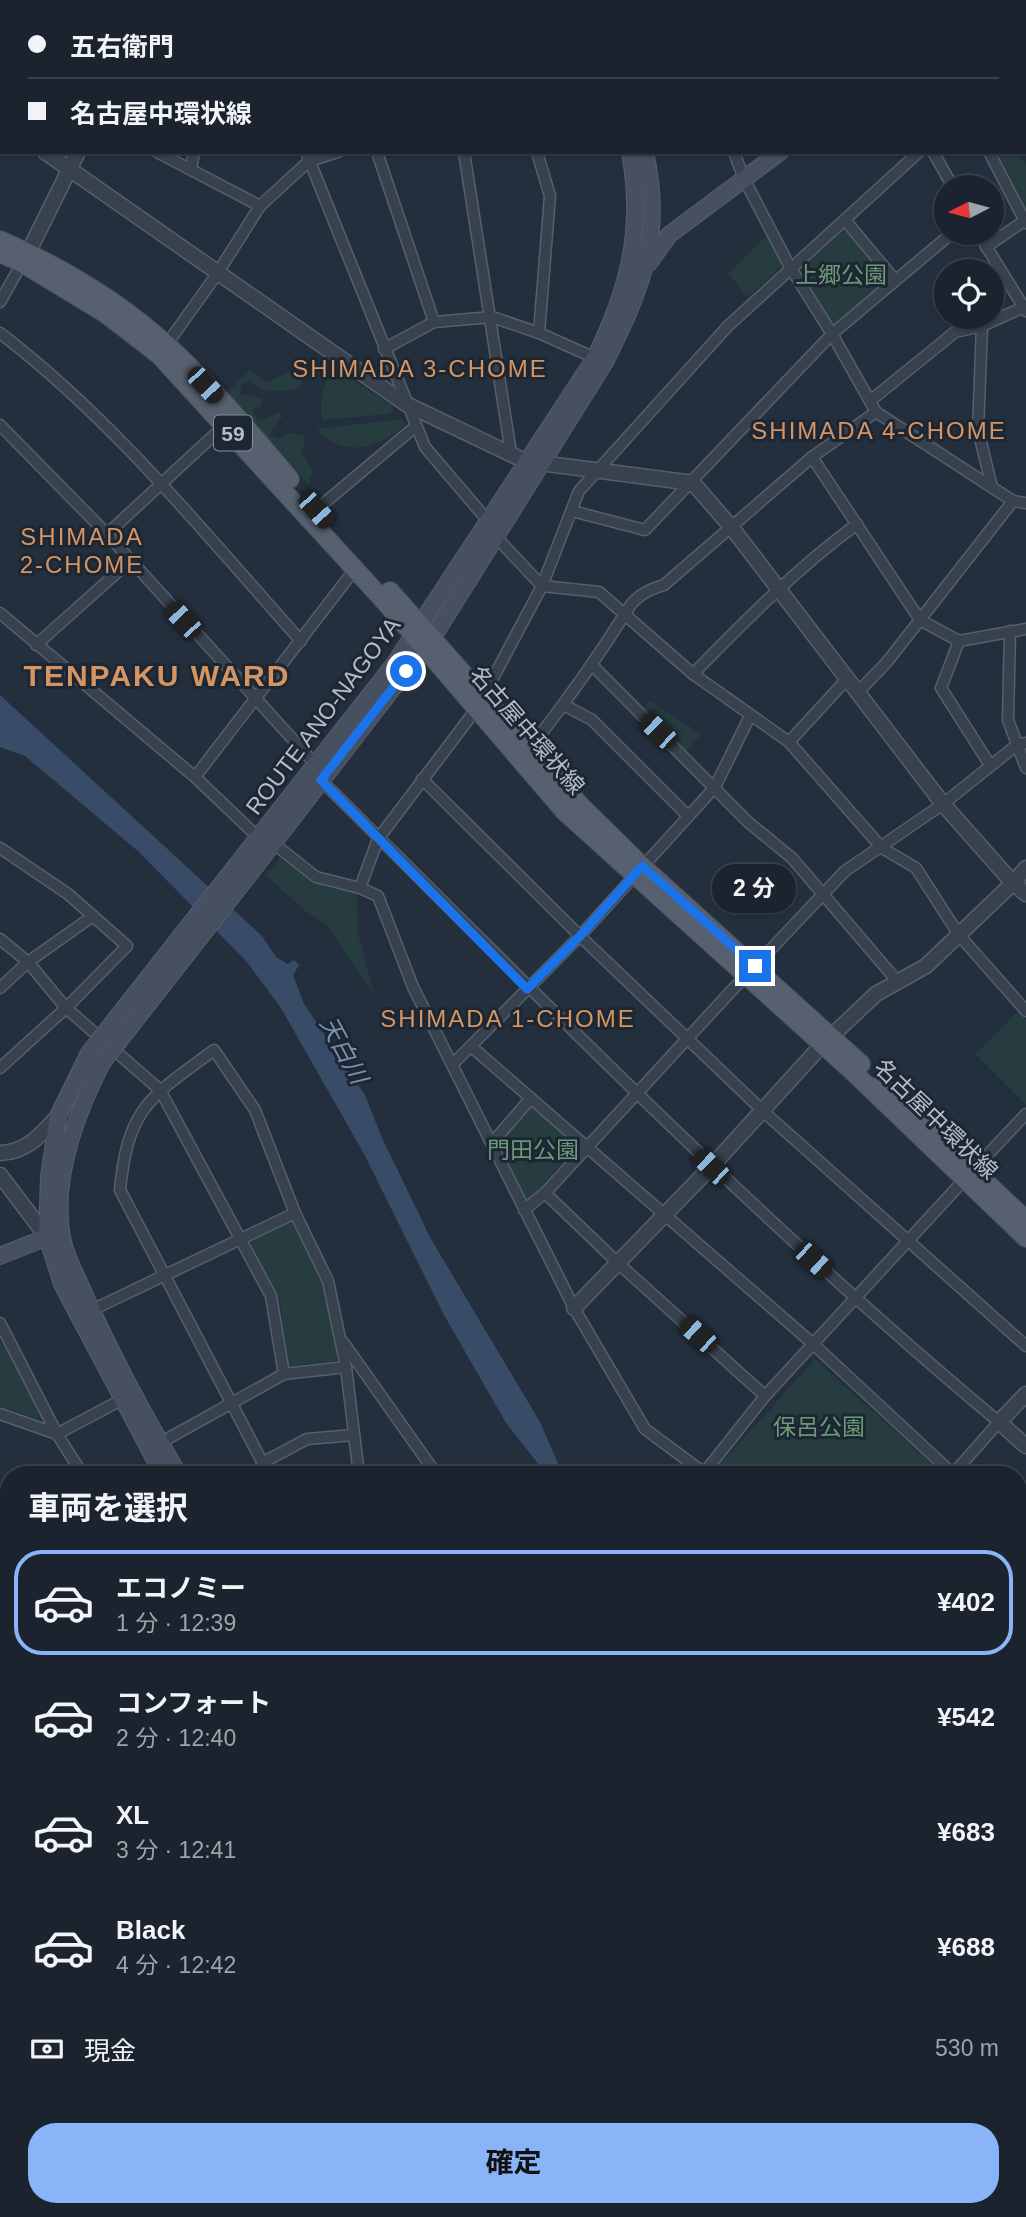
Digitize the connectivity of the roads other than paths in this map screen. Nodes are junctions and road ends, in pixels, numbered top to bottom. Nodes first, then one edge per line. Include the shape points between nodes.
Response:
1 (48, 154) edge
2 (77, 154) edge
3 (161, 154) edge
4 (194, 154) edge
5 (326, 154) edge
6 (378, 154) edge
7 (464, 154) edge
8 (538, 154) edge
9 (629, 154) edge
10 (645, 154) edge
11 (735, 154) edge
12 (777, 154) edge
13 (917, 154) edge
14 (934, 154) edge
15 (990, 154) edge
16 (308, 157) edge
17 (191, 169) junction
18 (69, 170) junction
19 (946, 175) edge
20 (744, 180) junction
21 (260, 206) junction
22 (845, 220) junction
23 (1025, 222) edge
24 (634, 232) junction
25 (669, 235) junction
26 (652, 238) junction
27 (0, 240) edge
28 (937, 245) edge
29 (986, 247) joint
30 (0, 253) edge
31 (26, 258) junction
32 (790, 267) junction
33 (644, 271) junction
34 (217, 274) junction
35 (894, 279) junction
36 (0, 302) edge
37 (1025, 309) edge
38 (492, 317) junction
39 (1004, 317) edge
40 (434, 322) junction
41 (968, 329) edge
42 (982, 329) edge
43 (0, 333) edge
44 (540, 333) junction
45 (832, 334) junction
46 (167, 344) junction
47 (384, 349) junction
48 (595, 358) junction
49 (870, 401) junction
50 (406, 404) junction
51 (876, 412) junction
52 (0, 425) edge
53 (225, 425) junction
54 (416, 426) junction
55 (518, 457) junction
56 (812, 457) junction
57 (542, 461) junction
58 (597, 472) junction
59 (693, 483) junction
60 (161, 484) junction
61 (992, 487) junction
62 (1013, 501) junction
63 (1026, 503) edge
64 (316, 510) junction
65 (572, 511) junction
66 (857, 524) junction
67 (732, 527) junction
68 (491, 528) junction
69 (107, 534) junction
70 (130, 561) junction
71 (355, 569) junction
72 (542, 586) junction
73 (779, 589) junction
74 (0, 613) edge
75 (626, 616) junction
76 (920, 620) junction
77 (1026, 629) edge
78 (1010, 631) junction
79 (423, 637) junction
80 (301, 641) junction
81 (959, 641) junction
82 (36, 645) junction
83 (593, 666) junction
84 (693, 674) junction
85 (848, 678) junction
86 (859, 691) junction
87 (255, 698) junction
88 (480, 701) junction
89 (564, 705) junction
90 (750, 716) junction
91 (789, 742) junction
92 (1022, 744) edge
93 (531, 747) junction
94 (990, 765) junction
95 (1026, 768) edge
96 (318, 773) junction
97 (195, 777) junction
98 (422, 779) junction
99 (715, 787) junction
100 (943, 804) junction
101 (688, 816) junction
102 (378, 839) junction
103 (266, 841) junction
104 (0, 848) edge
105 (882, 848) junction
106 (1026, 867) edge
107 (637, 870) junction
108 (1013, 883) junction
109 (360, 888) junction
110 (821, 892) junction
111 (1026, 894) edge
112 (93, 916) junction
113 (959, 935) junction
114 (580, 936) junction
115 (0, 939) edge
116 (28, 962) junction
117 (750, 971) junction
118 (898, 982) junction
119 (0, 988) edge
120 (527, 989) junction
121 (66, 1008) junction
122 (1026, 1012) edge
123 (688, 1038) junction
124 (826, 1041) junction
125 (473, 1048) junction
126 (95, 1058) junction
127 (452, 1065) junction
128 (0, 1068) edge
129 (160, 1090) junction
130 (635, 1094) junction
131 (531, 1098) junction
132 (764, 1112) junction
133 (1026, 1114) edge
134 (58, 1116) junction
135 (492, 1143) junction
136 (586, 1147) junction
137 (0, 1153) edge
138 (711, 1167) junction
139 (0, 1175) edge
140 (969, 1175) junction
141 (545, 1192) junction
142 (524, 1210) junction
143 (295, 1213) junction
144 (664, 1216) junction
145 (1026, 1220) edge
146 (52, 1230) junction
147 (1026, 1238) edge
148 (240, 1239) junction
149 (908, 1240) junction
150 (0, 1255) edge
151 (618, 1263) junction
152 (164, 1275) junction
153 (854, 1297) junction
154 (574, 1308) junction
155 (92, 1310) junction
156 (0, 1323) edge
157 (3, 1338) edge
158 (341, 1340) junction
159 (812, 1343) junction
160 (1026, 1346) edge
161 (345, 1367) junction
162 (284, 1374) junction
163 (1026, 1394) edge
164 (765, 1396) junction
165 (123, 1399) junction
166 (232, 1404) junction
167 (0, 1413) edge
168 (999, 1422) junction
169 (57, 1434) junction
170 (354, 1435) junction
171 (160, 1443) junction
172 (1026, 1446) edge
173 (262, 1463) junction
174 (77, 1466) edge
175 (158, 1466) edge
176 (174, 1466) edge
177 (264, 1466) edge
178 (358, 1466) edge
179 (432, 1466) edge
180 (695, 1466) edge
181 (712, 1466) edge
182 (943, 1466) edge
183 (961, 1466) edge

1 - 18 street
2 - 18 street
3 - 17 street
4 - 17 street
5 - 16 street
6 - 40 street
7 - 38 street
8 - 44 street via 550,196
9 - 24 main road
10 - 26 main road
11 - 20 street
12 - 20 main road, ROUTE ANO-NAGOYA
13 - 22 street
14 - 19 street
15 - 23 street
16 - 21 street
16 - 47 street
17 - 21 street
18 - 31 street
18 - 34 street
20 - 25 main road, ROUTE ANO-NAGOYA
20 - 32 street
21 - 34 street
22 - 32 street
22 - 35 street
23 - 29 street
24 - 26 main road, ROUTE ANO-NAGOYA
24 - 48 main road, ROUTE ANO-NAGOYA via 620,305
25 - 26 main road, ROUTE ANO-NAGOYA
25 - 33 main road, ROUTE ANO-NAGOYA
26 - 33 main road, ROUTE ANO-NAGOYA
27 - 31 main road, 名古屋中環状線 / 59
28 - 35 street
29 - 37 street
30 - 31 main road, 名古屋中環状線 / 59
31 - 36 street
31 - 46 main road, 名古屋中環状線 / 59 via 98,292
31 - 53 main road, 名古屋中環状線 / 59 via 159,355
32 - 45 street
32 - 58 street via 728,326
33 - 57 main road, ROUTE ANO-NAGOYA via 605,362
34 - 46 street
34 - 50 street
35 - 45 street
37 - 39 street
38 - 40 street
38 - 44 street
38 - 55 street
40 - 47 street
41 - 49 street via 955,332
42 - 61 street via 978,430
43 - 60 street via 54,375
44 - 48 street
45 - 49 street
45 - 59 street
46 - 64 main road, 名古屋中環状線 / 59
47 - 50 street
48 - 55 main road, ROUTE ANO-NAGOYA
49 - 51 street
50 - 54 street
50 - 55 street
51 - 56 street
51 - 61 street
52 - 69 street
53 - 60 street
53 - 71 main road, 名古屋中環状線 / 59
54 - 64 street
54 - 68 street via 425,447
55 - 57 street
55 - 68 main road, ROUTE ANO-NAGOYA
56 - 66 street
56 - 67 street
57 - 58 street
57 - 68 main road, ROUTE ANO-NAGOYA
58 - 59 street
58 - 65 street via 579,491
59 - 65 street via 645,530
59 - 67 street
60 - 69 street
60 - 80 street
61 - 62 street
62 - 63 street
62 - 76 street
64 - 79 main road, 名古屋中環状線 / 59
65 - 72 street
66 - 73 street
66 - 76 street
67 - 73 street
67 - 75 street via 664,585 647,590
68 - 72 street
68 - 79 main road, ROUTE ANO-NAGOYA
69 - 70 street
70 - 82 street
70 - 87 street
71 - 79 main road, 名古屋中環状線 / 59
71 - 80 street
72 - 75 street via 599,593
72 - 88 street
73 - 84 street
73 - 85 street
74 - 82 street
75 - 83 street
75 - 84 street
76 - 81 street
76 - 86 street
77 - 78 street
78 - 81 street
78 - 92 street via 1008,720
79 - 88 main road, 名古屋中環状線 / 59
79 - 96 main road, ROUTE ANO-NAGOYA
80 - 87 street
81 - 94 street via 941,688
82 - 97 street
83 - 89 street
83 - 99 street
84 - 90 street
85 - 86 street
85 - 91 street
86 - 100 street
87 - 96 street
87 - 97 street
88 - 93 main road, 名古屋中環状線 / 59
88 - 98 street
88 - 107 main road, 名古屋中環状線 / 59 via 564,811
89 - 93 street
89 - 101 street via 592,720
90 - 91 street
90 - 99 street
91 - 105 street
92 - 94 street
92 - 95 street
93 - 107 main road, 名古屋中環状線 / 59
94 - 100 street
96 - 102 street
96 - 103 main road, ROUTE ANO-NAGOYA
97 - 103 street
98 - 102 street
98 - 114 street
99 - 101 street
99 - 110 street via 792,858
100 - 105 street
100 - 108 street
101 - 107 street
102 - 109 street
102 - 120 street
103 - 109 street via 316,877
103 - 126 main road, ROUTE ANO-NAGOYA, bridge
104 - 112 street
105 - 110 street
105 - 113 street via 916,868
106 - 108 street
107 - 114 street
107 - 117 main road, 名古屋中環状線 / 59
108 - 111 street
108 - 113 street
109 - 127 street via 378,896 413,987
110 - 117 street
110 - 118 street
112 - 116 street
112 - 121 street via 127,946
113 - 118 street via 926,966
113 - 122 street
114 - 120 street
114 - 123 street
115 - 116 street
116 - 119 street
116 - 121 street
117 - 123 street
117 - 124 main road, 名古屋中環状線 / 59
118 - 124 street via 876,994
120 - 125 street
120 - 130 street
121 - 128 street
121 - 129 street
123 - 130 street
123 - 132 street
124 - 132 street
124 - 140 main road, 名古屋中環状線 / 59
125 - 127 street
125 - 131 street
126 - 134 main road, ROUTE ANO-NAGOYA
126 - 146 main road, ROUTE ANO-NAGOYA via 71,1133
127 - 135 street
129 - 143 street via 215,1050 255,1110
129 - 148 street
129 - 152 street via 134,1120 120,1189
130 - 136 street
130 - 138 street
131 - 135 street
131 - 136 street
132 - 138 street
132 - 149 street
133 - 140 street
134 - 137 street via 36,1141
134 - 146 main road, ROUTE ANO-NAGOYA via 48,1177
135 - 142 street
136 - 141 street
136 - 144 street
138 - 144 street
138 - 153 street
139 - 146 street
140 - 145 main road, 名古屋中環状線 / 59
140 - 147 main road, 名古屋中環状線 / 59
140 - 149 street
141 - 142 street
141 - 151 street
142 - 154 street
143 - 148 street
143 - 158 street via 328,1281
144 - 151 street
144 - 159 street
146 - 150 main road
146 - 155 main road
146 - 165 main road via 62,1284
148 - 152 street
148 - 162 street via 271,1296
149 - 153 street
149 - 160 street
151 - 154 street
151 - 164 street
152 - 155 street
152 - 166 street
153 - 159 street
153 - 168 street
154 - 180 street via 645,1429
155 - 171 main road
156 - 157 street
157 - 169 street
158 - 161 street
158 - 179 street
159 - 164 street
159 - 182 street
161 - 162 street
161 - 170 street
162 - 166 street
163 - 168 street
164 - 181 street
165 - 169 street
165 - 175 main road
166 - 171 street
166 - 173 street
167 - 169 street
168 - 172 street
168 - 183 street
169 - 174 street
170 - 173 street via 307,1439
170 - 178 street
171 - 176 main road
173 - 177 street

